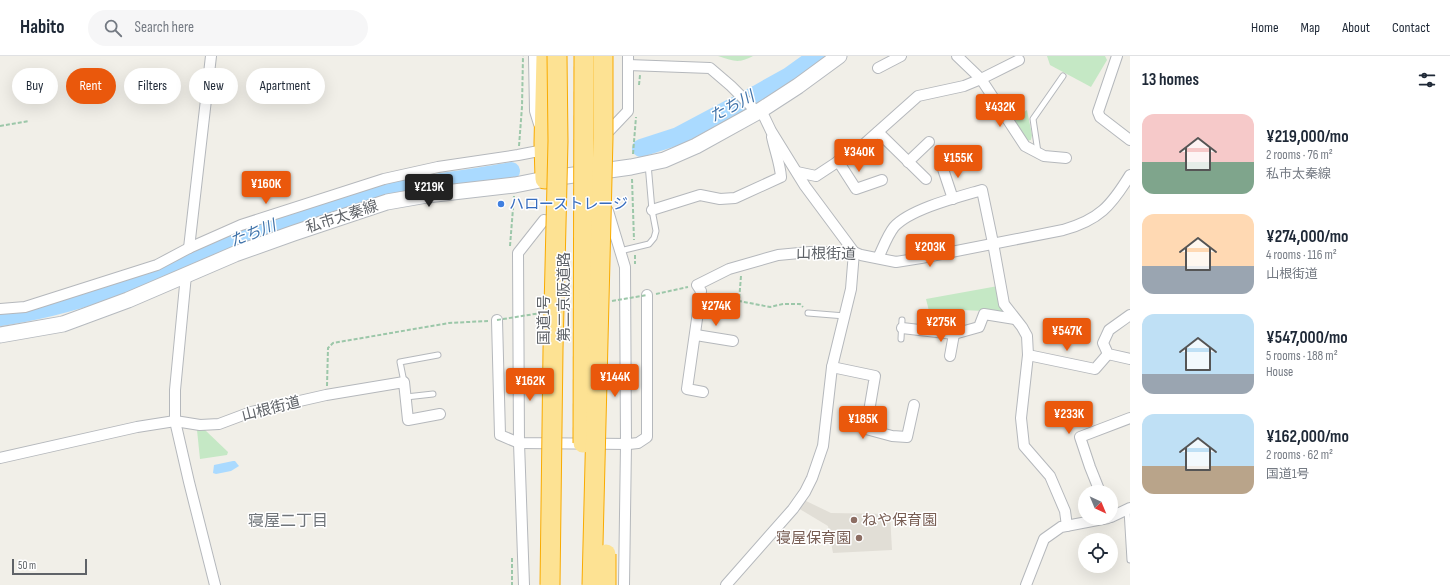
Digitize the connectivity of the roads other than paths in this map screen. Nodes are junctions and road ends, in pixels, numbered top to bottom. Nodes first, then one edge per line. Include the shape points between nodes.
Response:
1 (211, 56) edge
2 (534, 56) edge
3 (546, 56) edge
4 (557, 56) edge
5 (565, 56) edge
6 (584, 56) edge
7 (603, 56) edge
8 (608, 56) edge
9 (839, 56) edge
10 (901, 56) edge
11 (957, 56) edge
12 (1118, 56) edge
13 (1019, 60) dead end
14 (628, 61) edge
15 (650, 61) edge
16 (878, 68) dead end
17 (1063, 76) dead end
18 (981, 79) junction
19 (758, 111) junction
20 (609, 131) junction
21 (771, 131) junction
22 (878, 132) junction
23 (1130, 140) edge
24 (929, 142) dead end
25 (544, 147) junction
26 (1038, 153) junction
27 (1066, 158) dead end
28 (838, 162) junction
29 (908, 162) junction
30 (648, 163) junction
31 (942, 166) dead end
32 (608, 170) junction
33 (797, 172) junction
34 (1130, 175) edge
35 (545, 179) junction
36 (926, 179) dead end
37 (882, 180) dead end
38 (953, 199) junction
39 (608, 210) junction
40 (652, 210) junction
41 (544, 220) junction
42 (993, 243) junction
43 (189, 248) junction
44 (620, 251) junction
45 (854, 252) junction
46 (878, 258) junction
47 (186, 275) junction
48 (646, 295) road end
49 (0, 309) edge
50 (808, 312) road end
51 (1130, 315) edge
52 (845, 316) junction
53 (1015, 319) junction
54 (496, 320) road end
55 (902, 324) joint
56 (954, 334) junction
57 (0, 335) edge
58 (696, 336) junction
59 (901, 339) dead end
60 (733, 341) dead end
61 (1108, 354) junction
62 (438, 355) dead end
63 (1028, 355) junction
64 (950, 356) dead end
65 (1130, 359) edge
66 (832, 367) junction
67 (404, 382) junction
68 (702, 392) dead end
69 (433, 394) dead end
70 (406, 397) junction
71 (914, 405) dead end
72 (440, 414) dead end
73 (1130, 418) edge
74 (175, 421) junction
75 (519, 443) junction
76 (626, 444) junction
77 (0, 458) edge
78 (1097, 485) edge
79 (1129, 509) edge
80 (1118, 514) edge
81 (1078, 524) edge
82 (1067, 526) junction
83 (1130, 560) edge
84 (215, 585) edge
85 (524, 585) edge
86 (544, 585) edge
87 (550, 585) edge
88 (563, 585) edge
89 (582, 585) edge
90 (592, 585) edge
91 (606, 585) edge
92 (624, 585) edge
93 (726, 585) edge
94 (1026, 585) edge

1 - 43 street
2 - 25 street via 535,111
3 - 25 highway, 国道1号
4 - 87 highway, bridge via 558,141
5 - 88 highway, 第二京阪道路
6 - 89 highway, 第二京阪道路, bridge
7 - 90 highway, bridge
8 - 20 highway
9 - 19 main road, 私市太秦線
10 - 16 street
11 - 18 street
12 - 23 street via 1098,112 1100,117
13 - 18 street
14 - 15 street
14 - 20 street via 628,111
15 - 19 street via 710,68
17 - 26 lane via 1033,120
18 - 22 street via 964,86 918,96
18 - 26 street via 1025,146
19 - 21 street
19 - 30 main road, 私市太秦線 via 696,146 664,160
20 - 32 highway
21 - 33 street
21 - 40 street via 781,177 735,198 720,199 700,194
22 - 28 street
22 - 29 street
24 - 29 street
25 - 35 highway, 国道1号
25 - 43 street via 518,156 438,167 384,179 241,225
26 - 27 street
28 - 33 street via 816,176
28 - 37 street via 856,189
29 - 36 street
30 - 32 main road, 私市太秦線
30 - 40 lane
31 - 38 street
32 - 35 main road, 私市太秦線
32 - 39 highway
33 - 45 street
34 - 42 street, 山根街道 via 1117,196 1091,220 1063,230
35 - 41 highway, 国道1号
35 - 47 main road, 私市太秦線 via 387,202 242,252
38 - 42 street via 982,190
38 - 46 street via 900,221 893,228
39 - 44 street
39 - 91 highway, bridge
40 - 44 lane via 656,231 654,238 649,244
41 - 75 street via 518,253
41 - 86 highway, 国道1号
42 - 46 street, 山根街道 via 896,262
42 - 53 street via 1004,304
43 - 49 street via 157,265 25,307
44 - 76 street via 625,267
45 - 46 street, 山根街道
45 - 52 street via 851,289
45 - 58 street, 山根街道 via 778,255 729,269 697,285 701,291
47 - 57 main road, 私市太秦線 via 63,324
47 - 74 street via 175,390
48 - 76 street via 647,437 638,443
50 - 52 lane
51 - 61 street via 1109,330 1103,343
52 - 66 street
53 - 56 street via 984,314 979,327
53 - 63 street via 1027,336
54 - 75 street via 500,435
55 - 56 street
55 - 59 lane
56 - 64 street
58 - 60 street
58 - 68 street via 687,390
61 - 63 street via 1095,369
61 - 65 street
62 - 67 lane via 400,362
63 - 82 street via 1021,418 1024,446 1050,476 1066,512
66 - 71 street via 876,376 866,429 892,436 908,437
66 - 93 street via 823,446 812,478 793,509
67 - 70 street
67 - 74 street, 山根街道 via 326,395 251,412 219,424 200,425
69 - 70 lane
70 - 72 street via 408,420
73 - 78 street via 1080,437
74 - 77 street, 山根街道
74 - 84 street
75 - 76 street
75 - 85 street
76 - 92 street
79 - 80 street
79 - 83 lane
81 - 82 street
82 - 94 street via 1061,527 1044,539

